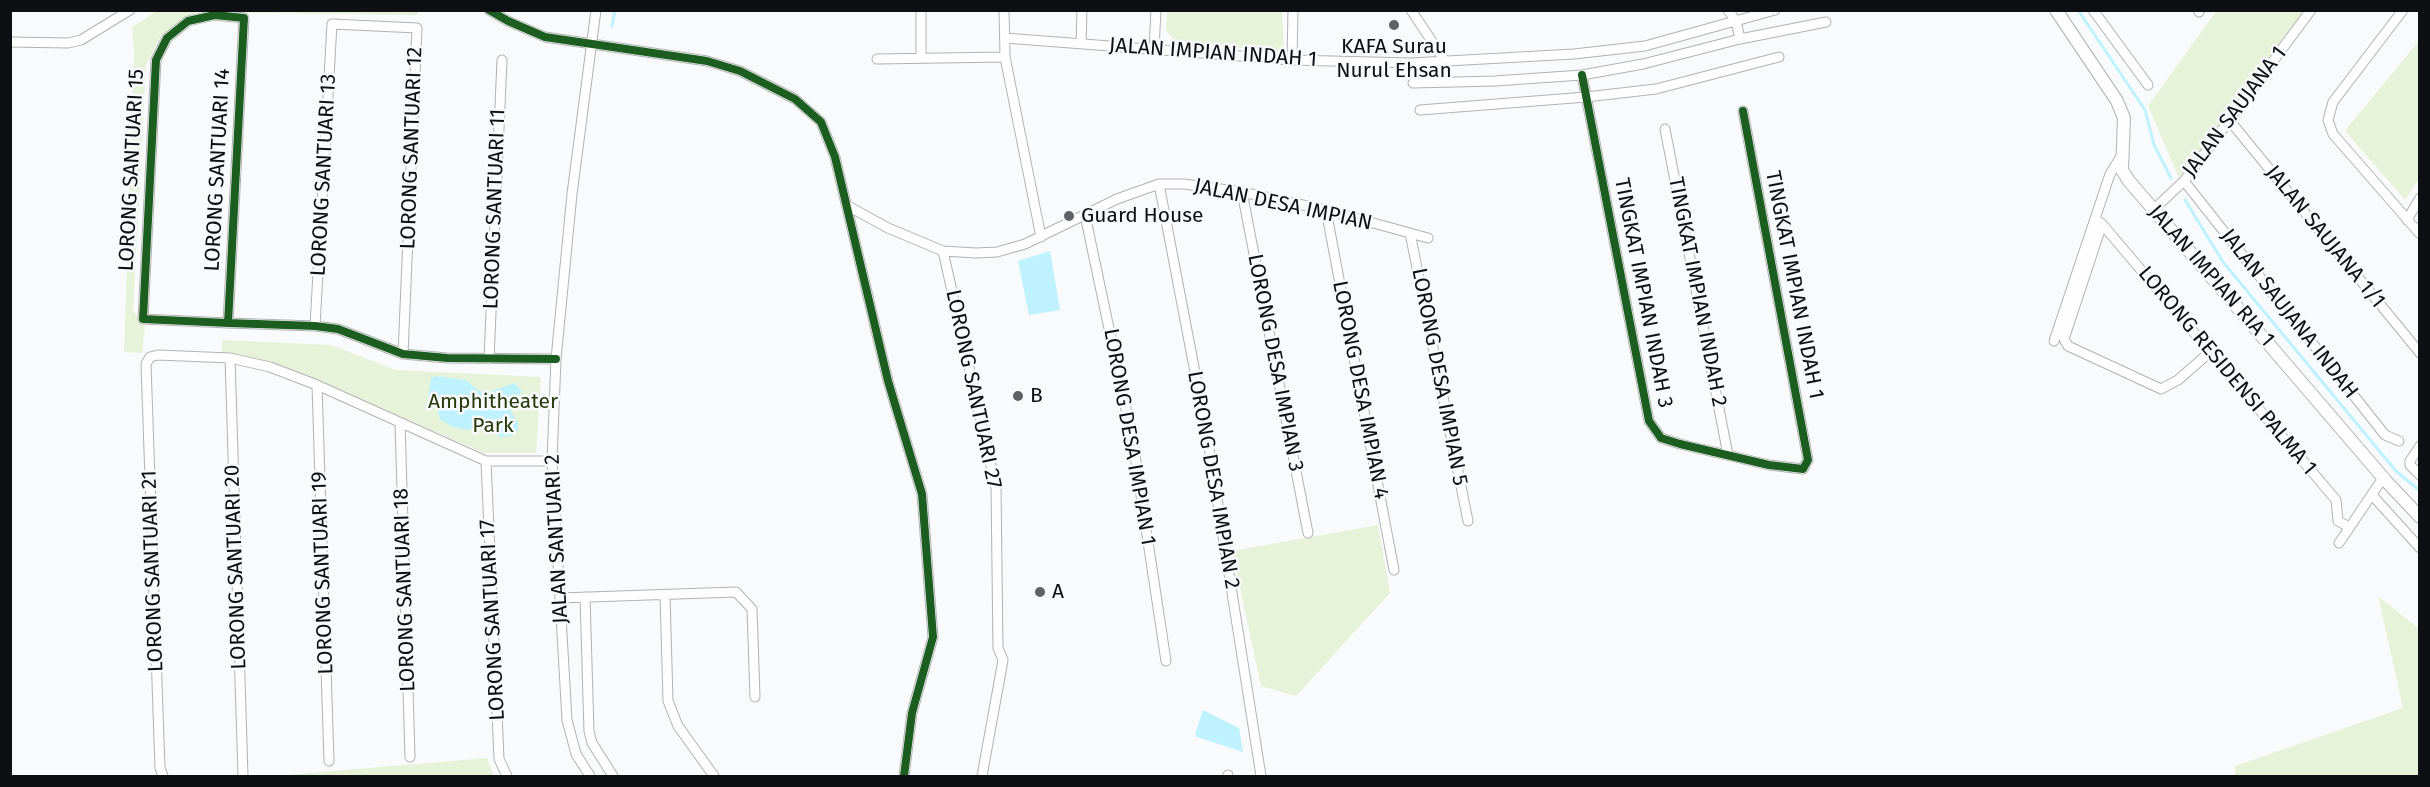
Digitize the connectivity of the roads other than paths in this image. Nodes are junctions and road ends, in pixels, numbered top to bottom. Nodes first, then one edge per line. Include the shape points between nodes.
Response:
1 (130, 10) edge
2 (489, 10) edge
3 (596, 10) edge
4 (921, 10) edge
5 (1004, 10) edge
6 (1082, 10) edge
7 (1156, 10) edge
8 (1293, 10) edge
9 (1411, 10) edge
10 (1728, 10) edge
11 (1775, 10) edge
12 (2056, 10) edge
13 (2093, 10) edge
14 (2311, 10) edge
15 (2403, 10) edge
16 (244, 18) joint
17 (1736, 21) junction
18 (1826, 22) dead end
19 (332, 24) joint
20 (1005, 38) junction
21 (1740, 39) junction
22 (10, 42) edge
23 (591, 42) junction
24 (1081, 44) junction
25 (1154, 49) junction
26 (1005, 57) junction
27 (1779, 57) dead end
28 (921, 58) junction
29 (877, 59) dead end
30 (502, 60) dead end
31 (1292, 60) junction
32 (1445, 61) junction
33 (1582, 75) junction
34 (1413, 83) dead end
35 (2148, 86) dead end
36 (1586, 97) junction
37 (1420, 110) dead end
38 (1743, 111) dead end
39 (2230, 122) junction
40 (1665, 129) dead end
41 (2122, 155) junction
42 (2184, 181) junction
43 (1159, 184) junction
44 (1242, 192) junction
45 (2420, 198) edge
46 (848, 206) junction
47 (2154, 209) junction
48 (1326, 210) junction
49 (1085, 215) junction
50 (2407, 220) junction
51 (2099, 221) junction
52 (1410, 233) junction
53 (2420, 234) edge
54 (1041, 237) junction
55 (1428, 238) dead end
56 (943, 251) junction
57 (228, 323) junction
58 (315, 326) junction
59 (2054, 341) dead end
60 (2419, 350) edge
61 (2210, 352) junction
62 (403, 354) junction
63 (230, 358) junction
64 (489, 359) junction
65 (556, 359) junction
66 (317, 385) junction
67 (400, 423) junction
68 (2399, 441) dead end
69 (2420, 446) edge
70 (1728, 455) junction
71 (486, 461) junction
72 (552, 461) junction
73 (1806, 465) joint
74 (2420, 475) edge
75 (2383, 478) junction
76 (2372, 495) junction
77 (2420, 517) edge
78 (1468, 521) dead end
79 (2349, 527) junction
80 (1308, 533) dead end
81 (2338, 543) dead end
82 (2420, 548) edge
83 (1394, 570) dead end
84 (665, 595) junction
85 (585, 597) junction
86 (560, 598) junction
87 (1166, 661) dead end
88 (755, 697) dead end
89 (410, 757) dead end
90 (328, 761) dead end
91 (163, 777) edge
92 (243, 777) edge
93 (507, 777) edge
94 (590, 777) edge
95 (613, 777) edge
96 (714, 777) edge
97 (904, 777) edge
98 (982, 777) edge
99 (1261, 777) edge

1 - 22 street via 93,35 68,43
2 - 23 street via 545,36
3 - 23 street, JALAN SANTUARI 2
4 - 28 street
5 - 20 street
6 - 24 street
7 - 25 street
8 - 31 street
9 - 32 street
10 - 17 street
11 - 17 street, JALAN IMPIAN INDAH 1
12 - 41 street, JALAN IMPIAN RIA 1 via 2117,101 2124,118
13 - 35 street
14 - 39 street, JALAN SAUJANA 1
15 - 50 street via 2332,102 2328,120 2333,134
16 - 57 street, LORONG SANTUARI 14
16 - 57 street, LORONG SANTUARI 15 via 216,15 188,21 167,38 156,60 143,319
17 - 21 street
17 - 32 street, JALAN IMPIAN INDAH 1 via 1645,46
18 - 21 street
19 - 58 street, LORONG SANTUARI 13
19 - 62 street, LORONG SANTUARI 12 via 417,28
20 - 24 street, JALAN IMPIAN INDAH 1
20 - 26 street
21 - 33 street
23 - 46 street via 707,61 740,71 795,99 821,122
23 - 65 street, JALAN SANTUARI 2
24 - 25 street, JALAN IMPIAN INDAH 1
25 - 31 street, JALAN IMPIAN INDAH 1
26 - 28 street
26 - 54 street
27 - 36 street via 1656,89
28 - 29 street
30 - 64 street, LORONG SANTUARI 11
31 - 32 street, JALAN IMPIAN INDAH 1
33 - 34 street
33 - 36 street, TINGKAT IMPIAN INDAH 3
36 - 37 street
36 - 70 street, TINGKAT IMPIAN INDAH 3 via 1649,421 1661,438
38 - 73 street, TINGKAT IMPIAN INDAH 1 via 1808,459
39 - 42 street, JALAN SAUJANA 1
39 - 60 street, JALAN SAUJANA 1/1
40 - 70 street, TINGKAT IMPIAN INDAH 2
41 - 47 street, JALAN IMPIAN RIA 1 via 2122,170
41 - 51 street via 2110,174
42 - 47 street, JALAN SAUJANA 1
42 - 68 street, JALAN SAUJANA INDAH via 2385,435
43 - 44 street, JALAN DESA IMPIAN
43 - 49 street, JALAN DESA IMPIAN
43 - 99 street, LORONG DESA IMPIAN 2 via 1207,435
44 - 48 street, JALAN DESA IMPIAN
44 - 80 street, LORONG DESA IMPIAN 3
45 - 50 street
46 - 56 street
46 - 97 street via 888,381 922,494 933,637 912,713
47 - 75 street, JALAN IMPIAN RIA 1
48 - 52 street, JALAN DESA IMPIAN
48 - 83 street, LORONG DESA IMPIAN 4
49 - 54 street, JALAN DESA IMPIAN
49 - 87 street, LORONG DESA IMPIAN 1 via 1133,442
50 - 53 street
51 - 59 street
51 - 61 street, LORONG RESIDENSI PALMA 1
51 - 61 street via 2064,339 2068,345 2161,389 2178,380
52 - 55 street, JALAN DESA IMPIAN
52 - 78 street, LORONG DESA IMPIAN 5
54 - 56 street, JALAN DESA IMPIAN via 997,252
56 - 98 street, LORONG SANTUARI 27 via 996,488 998,648 1003,660
57 - 58 street
58 - 62 street via 338,329
61 - 79 street, LORONG RESIDENSI PALMA 1 via 2336,500 2338,520
62 - 64 street
63 - 66 street via 270,367
63 - 91 street, LORONG SANTUARI 21 via 158,354 146,364
63 - 92 street, LORONG SANTUARI 20
64 - 65 street
65 - 72 street, JALAN SANTUARI 2
66 - 67 street
66 - 90 street, LORONG SANTUARI 19
67 - 71 street
67 - 89 street, LORONG SANTUARI 18
69 - 74 street via 2410,465
70 - 73 street, TINGKAT IMPIAN INDAH 3 via 1769,465 1803,469
71 - 72 street
71 - 93 street, LORONG SANTUARI 17 via 499,759
72 - 86 street, JALAN SANTUARI 2
75 - 76 street
75 - 77 street, JALAN IMPIAN RIA 1
76 - 79 street
76 - 82 street
79 - 81 street
84 - 85 street
84 - 88 street via 736,592 743,598 752,609
84 - 96 street via 668,701 678,726
85 - 86 street
85 - 95 street via 589,731
86 - 94 street, JALAN SANTUARI 2 via 567,720 576,753

